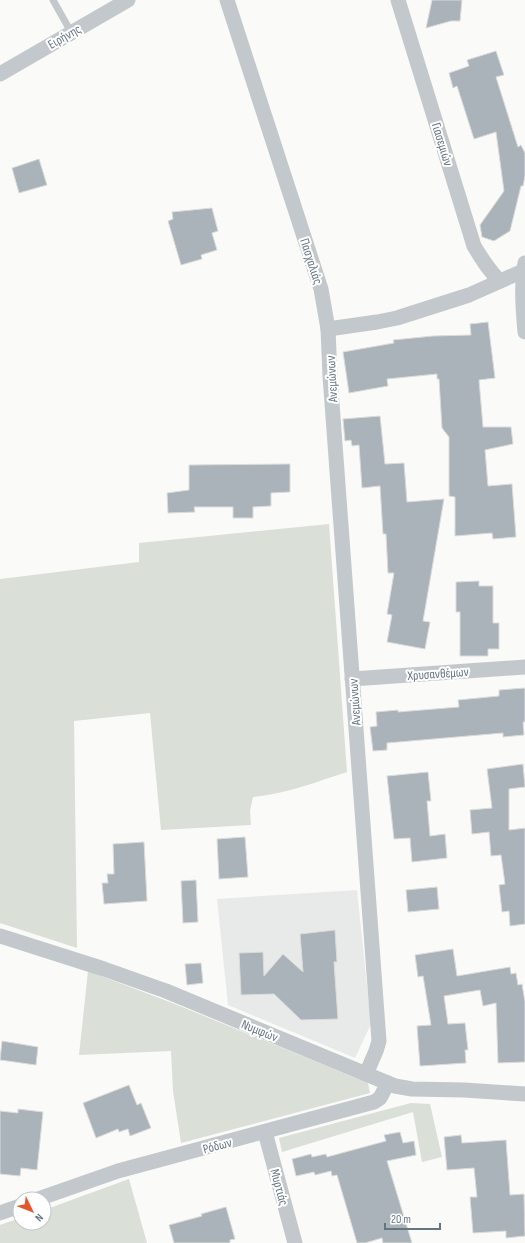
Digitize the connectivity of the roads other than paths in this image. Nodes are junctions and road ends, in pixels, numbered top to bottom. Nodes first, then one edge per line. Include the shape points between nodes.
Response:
1 (53, 0) edge
2 (128, 0) edge
3 (227, 0) edge
4 (398, 0) edge
5 (71, 32) junction
6 (0, 74) edge
7 (524, 267) edge
8 (500, 281) junction
9 (328, 329) junction
10 (525, 332) edge
11 (525, 667) edge
12 (352, 679) junction
13 (0, 936) edge
14 (366, 1074) junction
15 (388, 1083) junction
16 (525, 1094) edge
17 (265, 1132) junction
18 (52, 1194) edge
19 (12, 1209) edge
20 (0, 1213) edge
21 (295, 1243) edge

1 - 5 lane
2 - 5 street, Ειρήνης
3 - 9 street, Πασχαλιάς via 321,289
4 - 8 street, Γιασεμιών via 474,246 482,261
5 - 6 street, Ειρήνης
7 - 8 street
7 - 10 street
8 - 9 street via 469,295 397,318
9 - 12 street, Ανεμώνων
11 - 12 street, Χρυσανθέμων
12 - 14 street, Ανεμώνων via 379,1041
13 - 14 street, Νυμφών via 104,968 166,991
14 - 15 street, Νυμφών
15 - 16 street, Νυμφών via 412,1089
15 - 17 street, Ρόδων via 380,1098 374,1102
17 - 18 street, Ρόδων via 118,1171
17 - 21 street, Μυρτιάς
19 - 20 street

